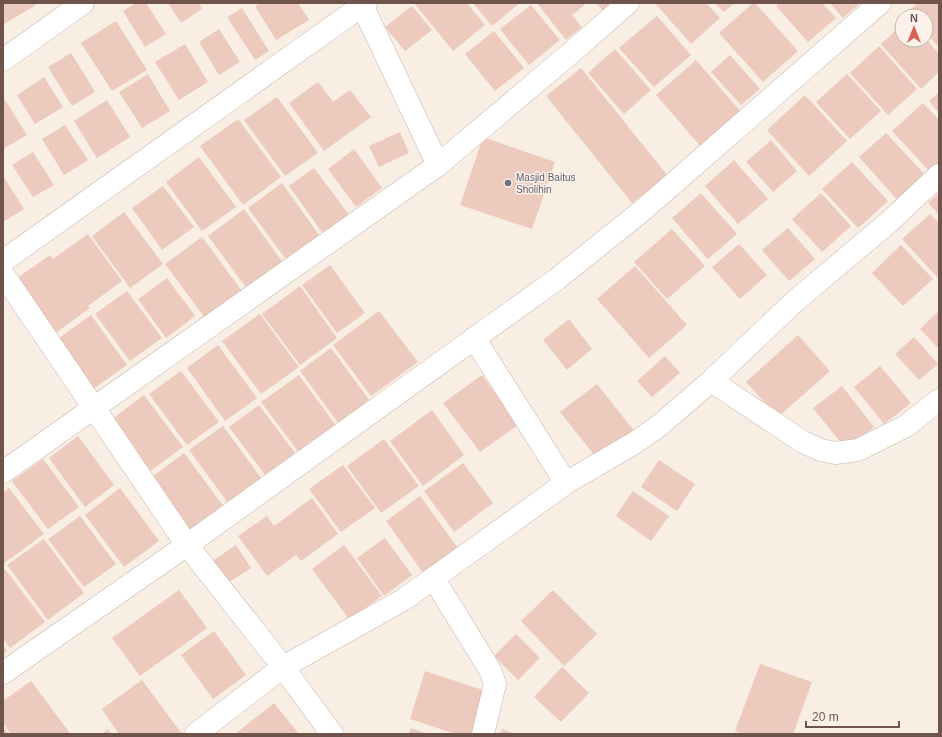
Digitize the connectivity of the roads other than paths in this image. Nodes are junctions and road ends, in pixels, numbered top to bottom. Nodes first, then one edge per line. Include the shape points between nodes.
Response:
1 (83, 3) edge
2 (628, 3) edge
3 (880, 3) edge
4 (363, 4) edge
5 (3, 60) edge
6 (438, 165) junction
7 (939, 175) edge
8 (3, 261) edge
9 (3, 274) edge
10 (474, 338) junction
11 (711, 382) junction
12 (939, 400) edge
13 (95, 408) junction
14 (3, 472) edge
15 (566, 483) junction
16 (187, 545) junction
17 (434, 579) junction
18 (283, 667) junction
19 (3, 673) edge
20 (196, 734) edge
21 (332, 734) edge
22 (483, 734) edge

1 - 5 street
2 - 6 street
3 - 10 street via 643,210 557,279
4 - 6 street
4 - 8 street
6 - 13 street
7 - 11 street via 889,222 794,302
9 - 13 street
10 - 15 street
10 - 16 street
11 - 12 street via 803,442 820,450 835,453 858,450 906,426
11 - 15 street via 636,442
13 - 14 street
13 - 16 street
15 - 17 street
16 - 18 street
16 - 19 street
17 - 18 street via 403,600
17 - 22 street via 490,670 495,684
18 - 20 street
18 - 21 street

